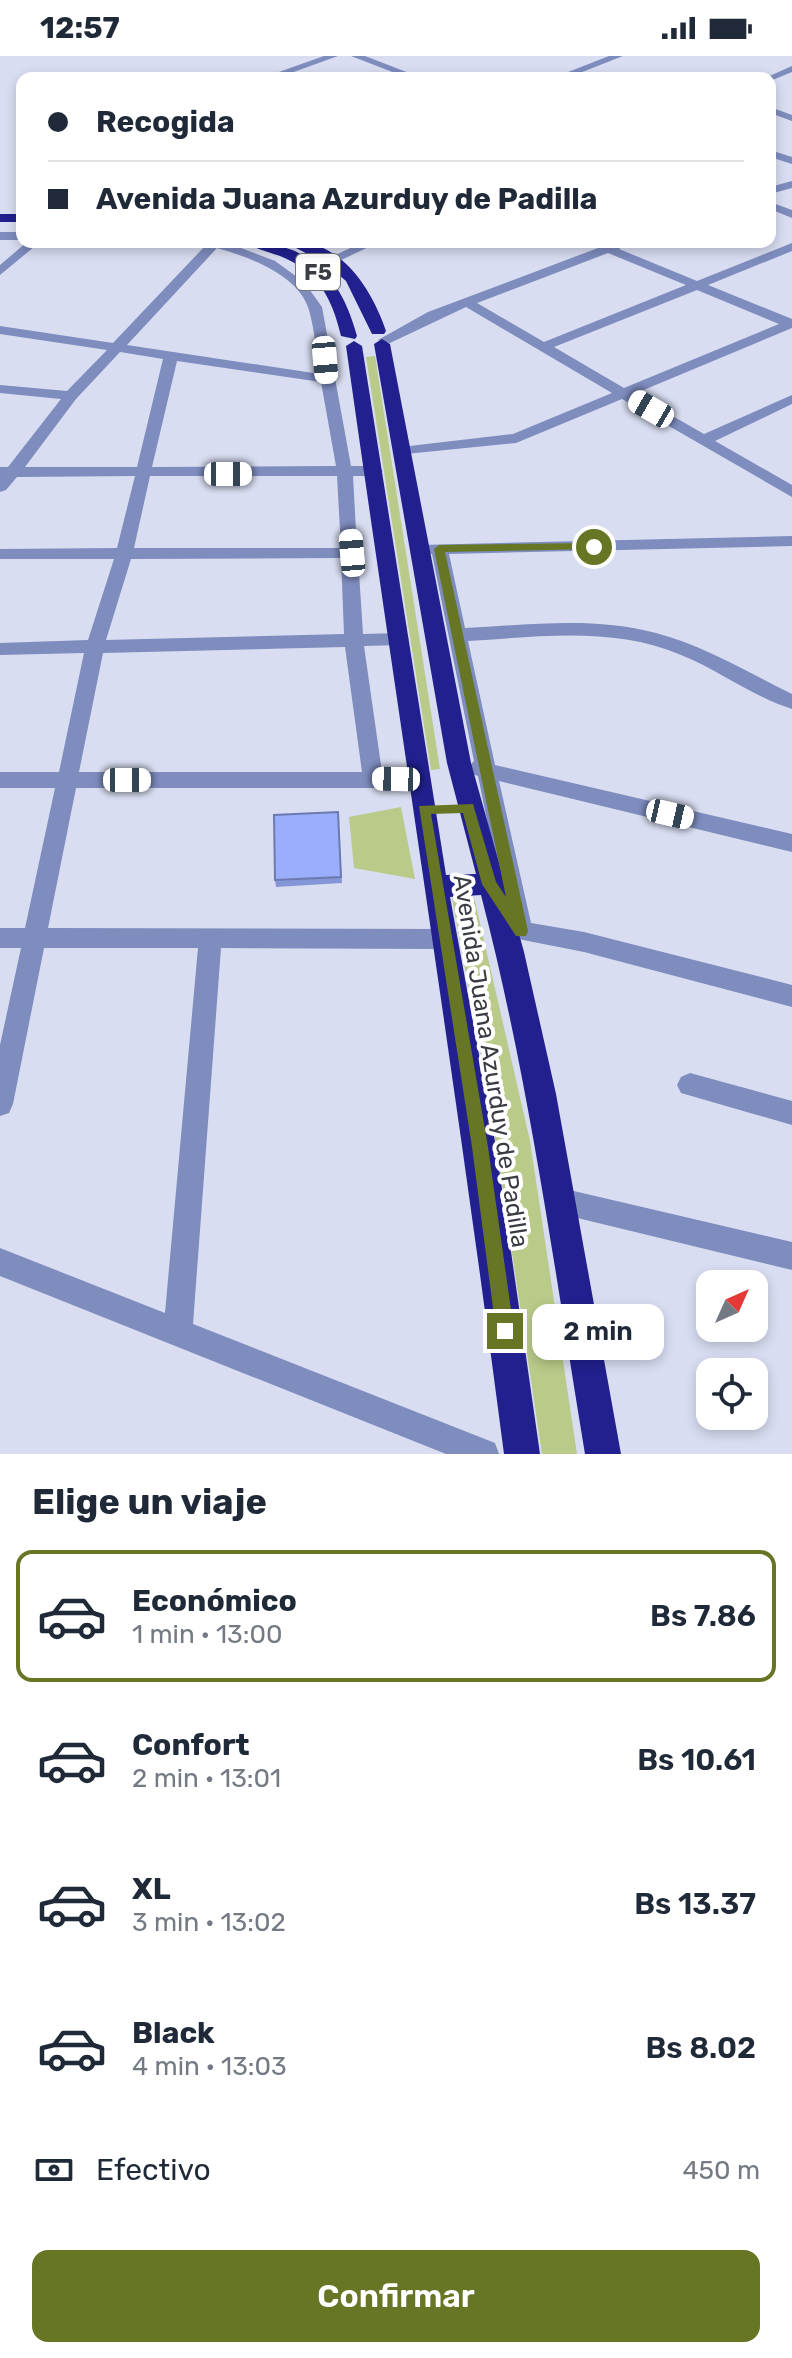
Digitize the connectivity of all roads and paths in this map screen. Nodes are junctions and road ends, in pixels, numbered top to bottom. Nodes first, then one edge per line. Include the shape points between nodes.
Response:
1 (333, 56) edge
2 (356, 56) edge
3 (618, 56) edge
4 (787, 71) edge
5 (285, 72) edge
6 (395, 72) edge
7 (574, 72) edge
8 (792, 79) edge
9 (792, 247) edge
10 (27, 248) edge
11 (212, 248) edge
12 (229, 248) edge
13 (271, 248) edge
14 (307, 248) edge
15 (359, 248) edge
16 (608, 249) joint
17 (331, 260) junction
18 (0, 271) edge
19 (697, 285) junction
20 (466, 302) junction
21 (792, 323) edge
22 (0, 330) edge
23 (370, 336) junction
24 (543, 347) junction
25 (125, 348) junction
26 (171, 356) junction
27 (327, 379) junction
28 (0, 389) edge
29 (624, 394) junction
30 (71, 396) junction
31 (792, 399) edge
32 (44, 435) junction
33 (704, 440) junction
34 (401, 452) junction
35 (375, 471) junction
36 (6, 473) edge
37 (141, 474) junction
38 (345, 474) junction
39 (0, 487) edge
40 (792, 492) edge
41 (792, 541) edge
42 (428, 549) junction
43 (352, 553) junction
44 (0, 554) edge
45 (124, 554) junction
46 (458, 635) junction
47 (400, 639) junction
48 (354, 643) junction
49 (95, 647) junction
50 (0, 649) edge
51 (792, 702) edge
52 (459, 763) junction
53 (488, 771) junction
54 (373, 779) junction
55 (0, 780) edge
56 (66, 780) junction
57 (419, 780) junction
58 (468, 807) junction
59 (423, 809) junction
60 (792, 843) edge
61 (490, 884) junction
62 (435, 887) junction
63 (521, 931) junction
64 (211, 936) junction
65 (34, 937) junction
66 (0, 938) edge
67 (443, 939) junction
68 (792, 996) edge
69 (690, 1085) dead end
70 (0, 1104) edge
71 (792, 1113) edge
72 (561, 1201) junction
73 (792, 1256) edge
74 (0, 1262) edge
75 (178, 1331) junction
76 (484, 1454) edge
77 (522, 1454) edge
78 (603, 1454) edge

1 - 5 street
2 - 6 street
3 - 7 street
4 - 8 street
9 - 19 street
10 - 18 street
11 - 25 street
12 - 27 street via 271,264 298,282 315,307
13 - 23 highway, Avenida Juana Azurduy de Padilla / F5 via 326,278
14 - 17 highway, Avenida Juana Azurduy de Padilla / F5
15 - 17 street
16 - 19 street
16 - 20 street
17 - 23 highway, Avenida Juana Azurduy de Padilla / F5 via 359,283
19 - 21 street
19 - 24 street
20 - 23 street
20 - 24 street
21 - 29 street
22 - 25 street
23 - 34 highway, Avenida Juana Azurduy de Padilla / F5
23 - 35 highway, Avenida Juana Azurduy de Padilla / F5
24 - 29 street
25 - 26 street
25 - 30 street
25 - 32 street
26 - 27 street
26 - 37 street
27 - 38 street
28 - 30 street
29 - 33 street
29 - 34 street via 516,438
30 - 32 street
31 - 33 street
32 - 36 street
33 - 40 street
34 - 42 highway, Avenida Juana Azurduy de Padilla / F5
35 - 38 street
35 - 47 highway, Avenida Juana Azurduy de Padilla / F5
36 - 37 street
36 - 39 street
37 - 38 street
37 - 45 street
38 - 43 street
41 - 42 street
42 - 46 street
42 - 52 highway, Avenida Juana Azurduy de Padilla / F5
43 - 45 street
43 - 48 street
44 - 45 street
45 - 49 street
46 - 51 street via 587,629 652,638
46 - 53 street
47 - 48 street
47 - 57 highway, Avenida Juana Azurduy de Padilla / F5
48 - 49 street
48 - 54 street
49 - 50 street
49 - 56 street
52 - 53 street
52 - 58 highway, Avenida Juana Azurduy de Padilla / F5
53 - 60 street
53 - 63 street
54 - 56 street
54 - 57 street
55 - 56 street
56 - 65 street
57 - 59 highway, Avenida Juana Azurduy de Padilla / F5
58 - 59 highway
58 - 61 highway, Avenida Juana Azurduy de Padilla / F5
59 - 62 highway, Avenida Juana Azurduy de Padilla / F5
61 - 62 highway
61 - 63 street
61 - 72 highway, Avenida Juana Azurduy de Padilla / F5 via 510,952
62 - 67 highway, Avenida Juana Azurduy de Padilla / F5
63 - 68 street
64 - 65 street
64 - 67 street
64 - 75 street
65 - 66 street
65 - 70 street
67 - 77 highway, Avenida Juana Azurduy de Padilla / F5 via 480,1147
69 - 71 street
72 - 73 street
72 - 78 highway, Avenida Juana Azurduy de Padilla / F5
74 - 75 street
75 - 76 street

